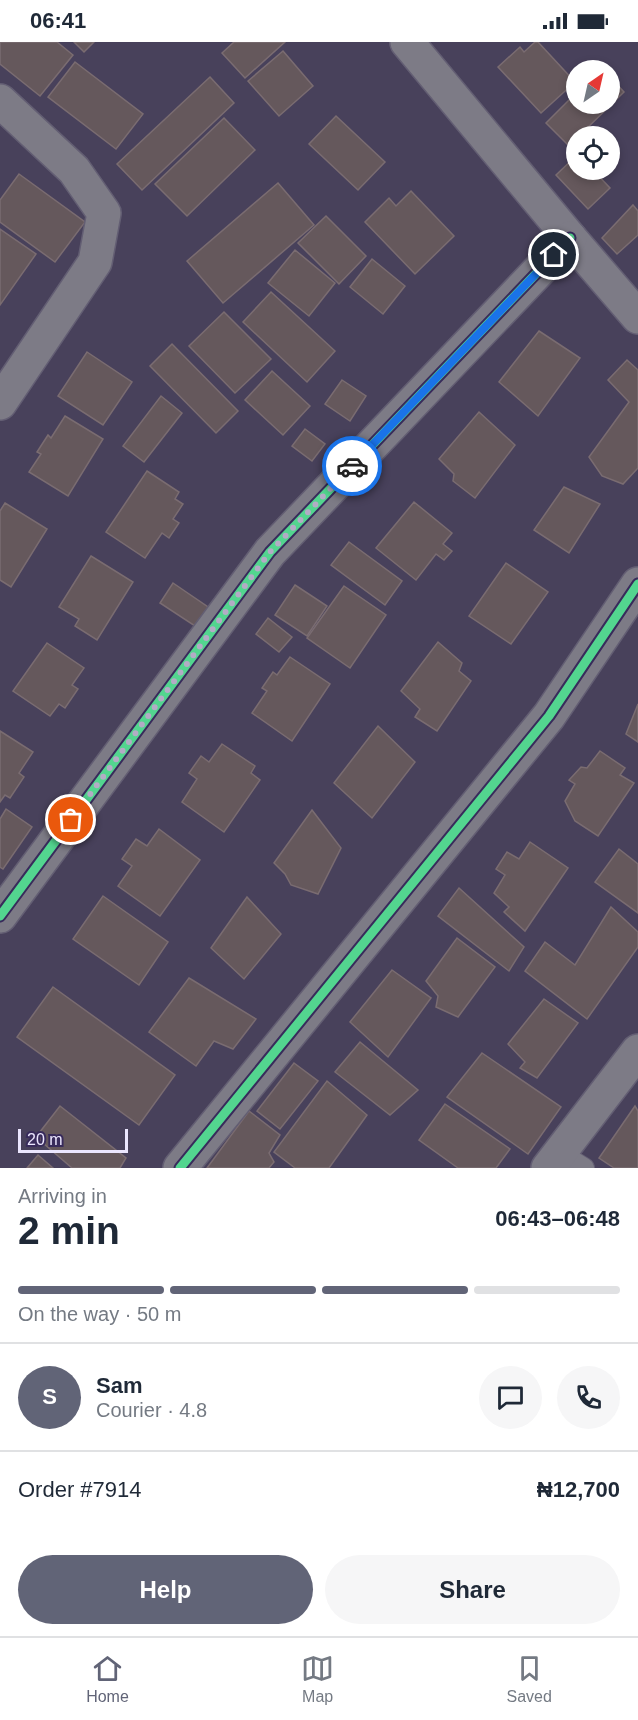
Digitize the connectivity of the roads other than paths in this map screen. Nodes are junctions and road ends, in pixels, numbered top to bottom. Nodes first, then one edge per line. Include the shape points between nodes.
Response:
1 (406, 42) edge
2 (0, 101) edge
3 (570, 238) junction
4 (638, 317) edge
5 (0, 403) edge
6 (638, 584) edge
7 (0, 916) edge
8 (638, 1051) edge
9 (564, 1163) edge
10 (180, 1168) edge

1 - 3 street
2 - 5 street via 74,170 104,213 95,262
3 - 4 street
3 - 7 street via 270,552
6 - 10 street via 549,716
8 - 9 street

